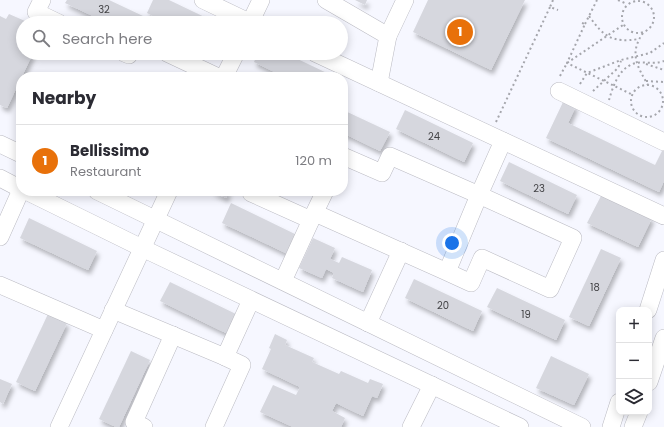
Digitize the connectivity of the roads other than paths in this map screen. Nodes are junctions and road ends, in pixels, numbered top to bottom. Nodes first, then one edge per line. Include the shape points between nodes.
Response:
1 (42, 0) edge
2 (203, 0) edge
3 (261, 0) edge
4 (326, 0) edge
5 (405, 0) edge
6 (44, 16) edge
7 (236, 16) edge
8 (254, 16) edge
9 (388, 36) junction
10 (182, 60) edge
11 (232, 60) edge
12 (330, 60) edge
13 (207, 72) edge
14 (226, 72) edge
15 (379, 83) junction
16 (572, 97) road end
17 (496, 138) junction
18 (664, 142) edge
19 (0, 144) edge
20 (16, 152) edge
21 (348, 158) edge
22 (0, 178) edge
23 (16, 186) edge
24 (479, 195) junction
25 (18, 196) edge
26 (36, 196) edge
27 (108, 196) edge
28 (167, 196) edge
29 (259, 196) edge
30 (323, 196) edge
31 (313, 216) junction
32 (664, 216) edge
33 (156, 219) junction
34 (0, 237) edge
35 (142, 248) junction
36 (401, 251) junction
37 (664, 260) edge
38 (447, 272) junction
39 (283, 281) junction
40 (0, 285) edge
41 (251, 300) junction
42 (649, 307) edge
43 (114, 310) junction
44 (368, 323) junction
45 (104, 330) junction
46 (173, 335) junction
47 (658, 341) edge
48 (225, 357) junction
49 (650, 379) edge
50 (432, 385) junction
51 (616, 411) edge
52 (638, 415) edge
53 (59, 427) edge
54 (144, 427) edge
55 (214, 427) edge
56 (411, 427) edge
57 (520, 427) edge
58 (582, 427) edge
59 (611, 427) edge
60 (633, 427) edge

1 - 6 street via 36,12
2 - 7 street
3 - 8 street
4 - 9 street
5 - 9 street
9 - 15 street
10 - 13 street
11 - 14 street
12 - 15 street
15 - 17 street
16 - 18 street
17 - 24 street
17 - 32 street
19 - 20 street
21 - 24 street via 382,173 390,156
22 - 23 street
24 - 38 street
24 - 38 street via 573,238 550,289 482,258 471,282
25 - 34 street
26 - 35 street
27 - 33 street
28 - 33 street
29 - 31 street
30 - 31 street
31 - 36 street
31 - 39 street
33 - 35 street
33 - 39 street
35 - 41 street
35 - 43 street
36 - 38 street
36 - 44 street
37 - 42 street
39 - 44 street
40 - 45 street
41 - 48 street
41 - 50 street
43 - 45 street
43 - 46 street
44 - 58 street
45 - 53 street
46 - 48 street
46 - 54 street via 134,422
47 - 49 street
48 - 55 street via 242,365
50 - 56 street
50 - 57 street
51 - 59 street
52 - 60 street

